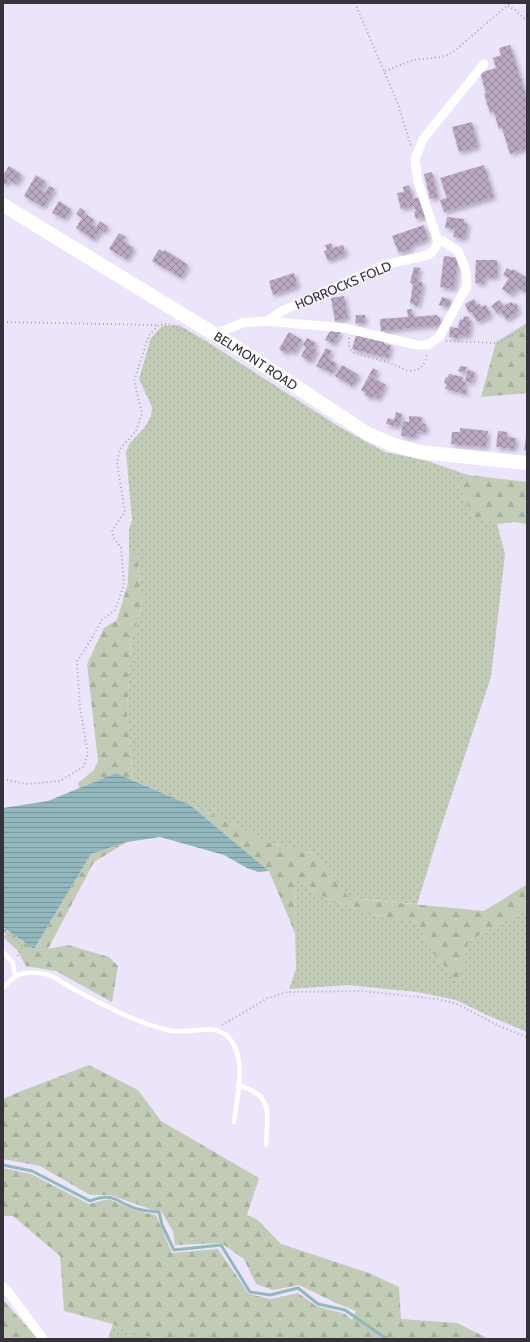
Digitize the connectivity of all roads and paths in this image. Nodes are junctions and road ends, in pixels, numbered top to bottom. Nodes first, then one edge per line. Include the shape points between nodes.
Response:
1 (355, 3) edge
2 (510, 3) edge
3 (507, 5) junction
4 (527, 21) edge
5 (484, 64) dead end
6 (385, 71) junction
7 (414, 159) junction
8 (3, 204) edge
9 (438, 241) junction
10 (267, 321) junction
11 (3, 322) edge
12 (159, 325) junction
13 (527, 327) edge
14 (349, 329) junction
15 (188, 332) dead end
16 (215, 334) junction
17 (437, 339) junction
18 (426, 345) junction
19 (527, 463) edge
20 (3, 779) edge
21 (3, 930) edge
22 (3, 952) edge
23 (14, 963) junction
24 (15, 976) junction
25 (3, 988) edge
26 (213, 1029) junction
27 (527, 1037) edge
28 (238, 1086) junction
29 (234, 1122) dead end
30 (266, 1145) dead end
31 (3, 1287) edge
32 (43, 1339) edge

1 - 6 path
2 - 3 path
3 - 4 path
3 - 6 path via 452,53 413,60
5 - 7 street via 423,139
6 - 7 path via 398,104
7 - 9 street via 418,182
8 - 16 main road, BELMONT ROAD
9 - 10 street, HORROCKS FOLD via 433,252 428,255 384,265 282,311
9 - 17 street via 443,241 458,251 466,271 467,286
10 - 14 street, HORROCKS FOLD
10 - 16 street, HORROCKS FOLD via 242,323
11 - 12 path
12 - 15 path via 168,324
12 - 20 path via 149,334 134,380 142,413 136,431 120,449 117,463 125,512 112,530 114,539 121,546 124,585 115,610 102,620 77,661 80,708 88,754 83,767 60,781 26,784
13 - 17 path via 498,342 448,342
14 - 18 street, HORROCKS FOLD
14 - 18 path via 349,346 352,352 406,371 423,366 426,362
16 - 19 main road, BELMONT ROAD via 368,434 394,445 420,452
17 - 18 street
21 - 23 path via 23,946
22 - 23 lane
23 - 24 lane
24 - 25 lane
24 - 26 lane via 26,973 48,975 87,997 150,1026 184,1032
26 - 27 path via 268,998 287,992 362,991 436,999 457,1004 501,1027
26 - 28 lane via 223,1033 236,1048 240,1071
28 - 29 lane
28 - 30 lane via 255,1091 264,1101 267,1114
31 - 32 street

